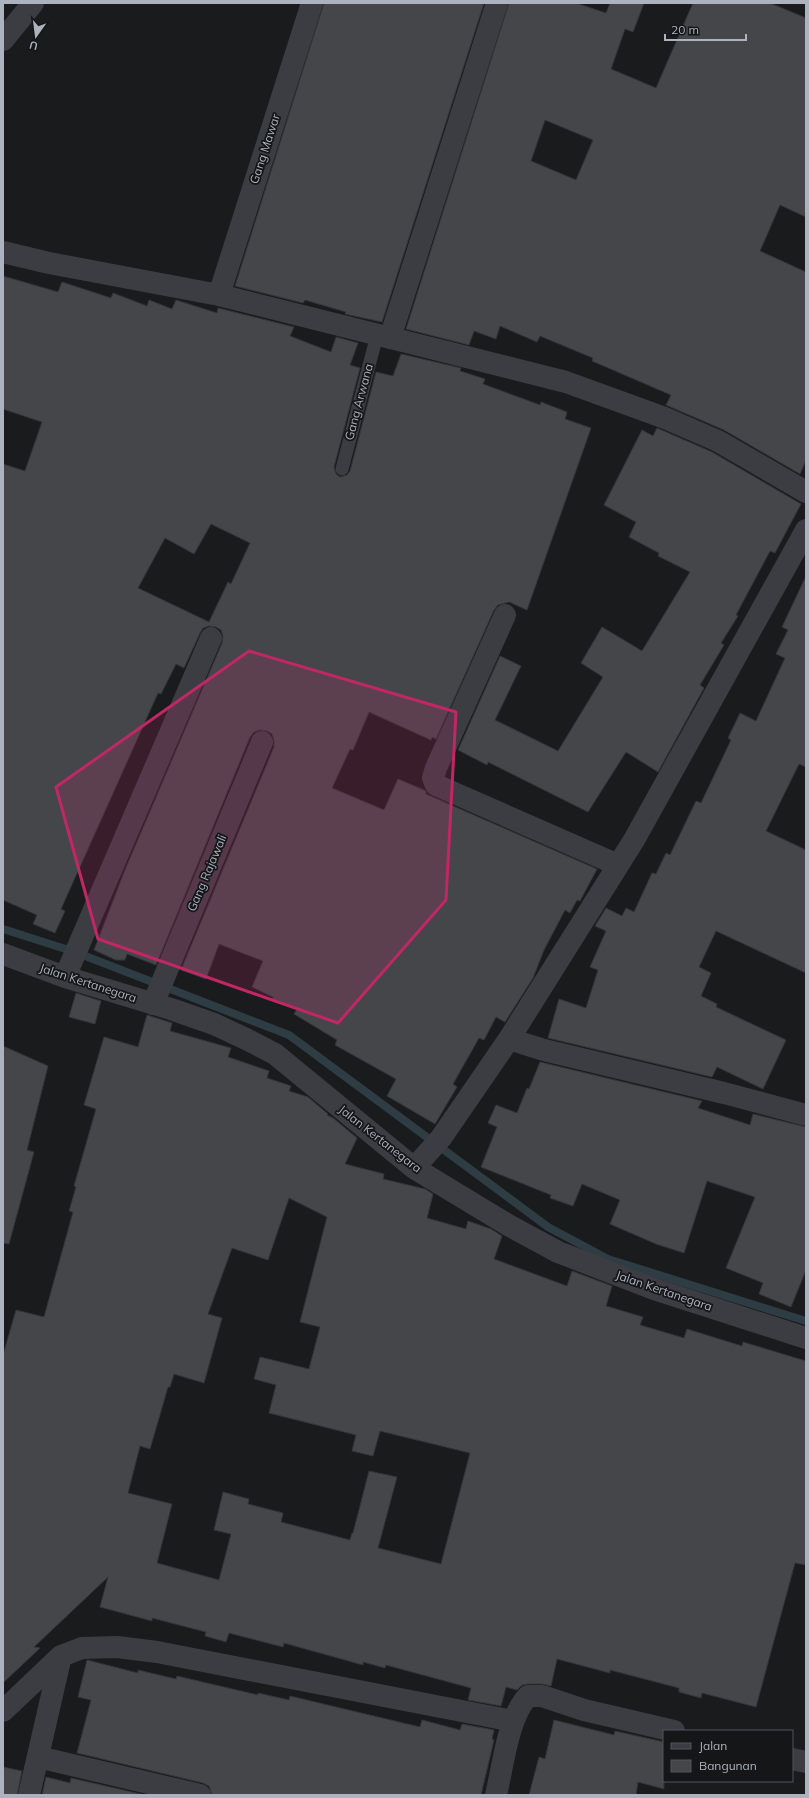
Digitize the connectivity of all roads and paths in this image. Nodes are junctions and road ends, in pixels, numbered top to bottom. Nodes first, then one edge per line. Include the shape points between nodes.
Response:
1 (33, 3) edge
2 (312, 3) edge
3 (497, 3) edge
4 (3, 40) edge
5 (3, 252) edge
6 (219, 295) junction
7 (384, 337) junction
8 (342, 469) dead end
9 (806, 492) edge
10 (806, 530) edge
11 (505, 615) dead end
12 (211, 638) dead end
13 (262, 742) dead end
14 (618, 865) junction
15 (3, 954) edge
16 (68, 971) junction
17 (155, 1000) junction
18 (509, 1039) junction
19 (806, 1115) edge
20 (419, 1164) junction
21 (806, 1338) edge
22 (61, 1656) junction
23 (3, 1711) edge
24 (513, 1721) junction
25 (670, 1730) edge
26 (38, 1757) junction
27 (793, 1759) edge
28 (806, 1762) edge
29 (29, 1795) edge
30 (200, 1795) edge
31 (496, 1795) edge

1 - 4 street
2 - 6 street, Gang Mawar
3 - 7 street
5 - 6 street
6 - 7 street
7 - 8 lane, Gang Arwana
7 - 9 street via 566,382 665,418 718,441
10 - 14 street
11 - 14 street via 436,768 433,778 436,785
12 - 16 street
13 - 17 street, Gang Rajawali
14 - 18 street
15 - 16 street, Jalan Kertanegara
16 - 17 street, Jalan Kertanegara
17 - 20 street, Jalan Kertanegara via 214,1024 274,1054
18 - 19 street
18 - 20 street via 441,1138
20 - 21 street, Jalan Kertanegara via 510,1226 558,1252 654,1289
22 - 23 street
22 - 24 street via 82,1648 98,1646 157,1652
22 - 26 street
24 - 25 street via 521,1703 528,1696 542,1696 584,1710
24 - 31 street
26 - 29 street
26 - 30 street
27 - 28 street

